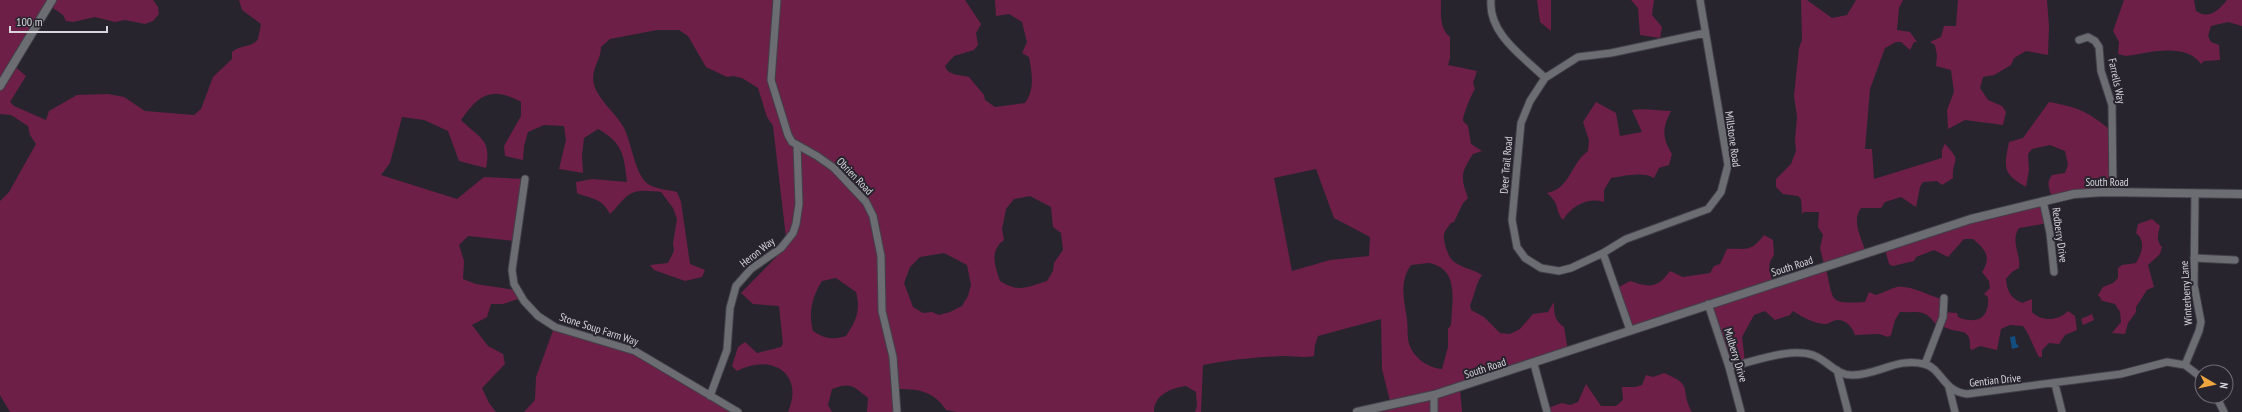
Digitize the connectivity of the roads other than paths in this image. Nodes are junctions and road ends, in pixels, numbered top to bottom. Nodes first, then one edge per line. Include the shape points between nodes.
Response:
1 (52, 0) edge
2 (777, 0) edge
3 (1491, 0) edge
4 (1700, 0) edge
5 (1705, 33) junction
6 (2079, 40) dead end
7 (1545, 78) junction
8 (0, 86) edge
9 (797, 145) junction
10 (525, 179) dead end
11 (2113, 192) junction
12 (2195, 194) junction
13 (2242, 194) edge
14 (2043, 201) junction
15 (1603, 253) junction
16 (2194, 258) junction
17 (2235, 260) dead end
18 (2054, 272) dead end
19 (1944, 298) dead end
20 (1708, 304) junction
21 (1630, 330) junction
22 (1534, 364) junction
23 (1925, 364) junction
24 (2185, 365) junction
25 (1729, 367) junction
26 (1837, 370) junction
27 (2194, 372) edge
28 (2055, 384) junction
29 (1950, 388) junction
30 (1434, 395) junction
31 (710, 396) junction
32 (738, 412) edge
33 (897, 412) edge
34 (1358, 412) edge
35 (1434, 412) edge
36 (1547, 412) edge
37 (1741, 412) edge
38 (1848, 412) edge
39 (1956, 412) edge
40 (2062, 412) edge

1 - 8 street
2 - 9 street, Obrien Road via 771,80 788,135
3 - 7 street via 1492,17 1496,27
4 - 5 street, Millstone Road
5 - 7 street, Deer Trail Road via 1611,53 1578,57
5 - 15 street, Millstone Road via 1728,164 1722,192 1702,213 1626,239
6 - 11 street, Farrells Way via 2088,37 2096,41 2112,105
7 - 15 street, Deer Trail Road via 1530,101 1521,123 1512,220 1517,247 1521,254 1535,265 1552,271 1571,268
9 - 31 street, Heron Way via 799,204 793,233 781,248 751,269 733,291 727,350
9 - 33 street, Obrien Road via 834,168 866,202 873,216 881,256 882,311 893,357
10 - 31 street, Stone Soup Farm Way via 512,270 514,284 524,301 538,316 555,327 635,351
11 - 12 street, South Road
11 - 14 street, South Road via 2074,194
12 - 13 street, South Road
12 - 16 street, Winterberry Lane
14 - 18 street, Redberry Drive via 2050,233
14 - 20 street, South Road via 1971,219
15 - 21 street
16 - 17 street
16 - 24 street, Winterberry Lane via 2194,285 2200,322 2199,331
19 - 23 street via 1943,318
20 - 21 street, South Road
20 - 25 street, Mulberry Drive
21 - 22 street, South Road
22 - 30 street, South Road
22 - 36 street
23 - 26 street via 1901,362 1854,375
23 - 29 street via 1929,365
24 - 27 street
24 - 28 street, Gentian Drive via 2160,363 2121,374
25 - 26 street via 1801,353 1813,356
25 - 37 street, Mulberry Drive
26 - 38 street
28 - 29 street, Gentian Drive via 1967,394 1958,393
28 - 40 street
29 - 39 street
30 - 34 street, South Road
30 - 35 street
31 - 32 street, Stone Soup Farm Way

